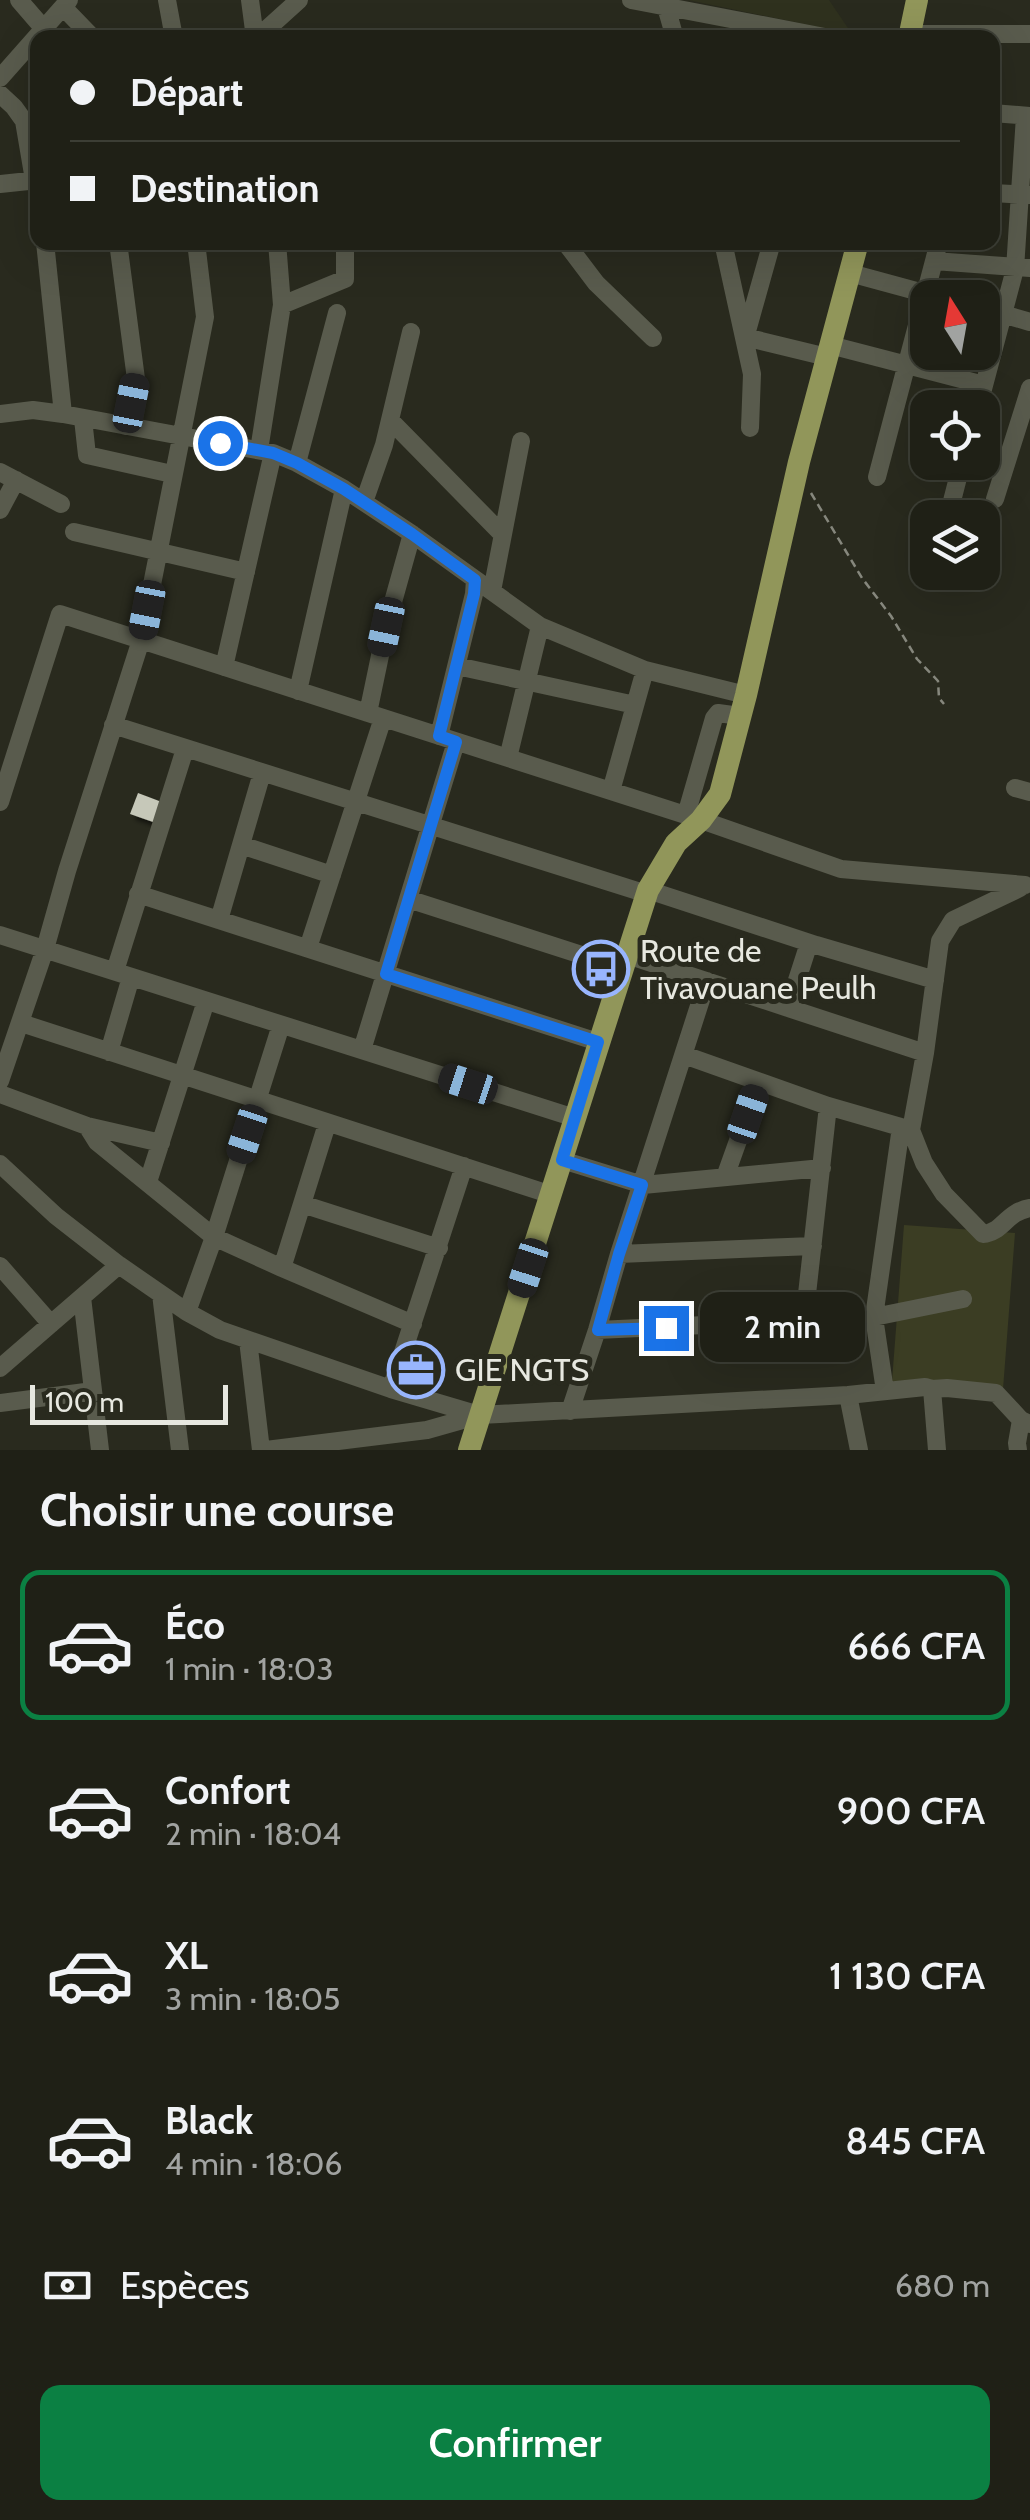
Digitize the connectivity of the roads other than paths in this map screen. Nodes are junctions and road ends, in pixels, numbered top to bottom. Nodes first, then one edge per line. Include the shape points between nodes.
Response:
1 (20, 0) edge
2 (168, 0) edge
3 (250, 0) edge
4 (299, 0) edge
5 (631, 0) edge
6 (917, 0) edge
7 (66, 4) edge
8 (666, 4) edge
9 (44, 29) joint
10 (87, 30) edge
11 (173, 30) edge
12 (255, 30) edge
13 (265, 30) edge
14 (673, 30) edge
15 (794, 30) edge
16 (911, 30) edge
17 (1000, 34) edge
18 (1030, 34) edge
19 (30, 45) edge
20 (0, 78) edge
21 (0, 94) edge
22 (1000, 114) edge
23 (1028, 116) edge
24 (30, 150) edge
25 (30, 181) edge
26 (0, 184) edge
27 (1000, 193) edge
28 (1026, 195) edge
29 (46, 250) edge
30 (119, 250) edge
31 (197, 250) edge
32 (278, 250) edge
33 (344, 250) edge
34 (571, 250) edge
35 (725, 250) edge
36 (770, 250) edge
37 (856, 250) edge
38 (936, 252) edge
39 (1023, 269) edge
40 (850, 272) junction
41 (935, 280) edge
42 (910, 288) edge
43 (282, 305) junction
44 (337, 313) dead end
45 (1000, 313) edge
46 (1003, 314) junction
47 (1030, 322) edge
48 (410, 332) dead end
49 (746, 336) junction
50 (653, 338) dead end
51 (829, 351) junction
52 (910, 355) edge
53 (906, 365) junction
54 (984, 385) junction
55 (983, 390) edge
56 (1029, 396) edge
57 (0, 414) edge
58 (63, 414) junction
59 (83, 419) junction
60 (390, 420) junction
61 (126, 426) junction
62 (750, 428) dead end
63 (182, 436) junction
64 (521, 441) dead end
65 (266, 452) junction
66 (297, 463) junction
67 (172, 474) junction
68 (8, 476) edge
69 (877, 476) dead end
70 (344, 489) junction
71 (995, 499) dead end
72 (364, 502) junction
73 (61, 504) dead end
74 (0, 510) edge
75 (74, 532) dead end
76 (412, 534) junction
77 (502, 534) junction
78 (159, 550) junction
79 (246, 572) junction
80 (475, 580) junction
81 (492, 592) junction
82 (540, 626) junction
83 (141, 640) junction
84 (457, 666) junction
85 (224, 667) junction
86 (645, 670) junction
87 (527, 681) junction
88 (298, 691) junction
89 (743, 705) junction
90 (636, 706) junction
91 (376, 716) junction
92 (113, 724) junction
93 (448, 739) junction
94 (185, 749) junction
95 (508, 758) junction
96 (262, 772) junction
97 (611, 791) junction
98 (356, 801) junction
99 (0, 802) edge
100 (694, 818) junction
101 (431, 825) junction
102 (242, 845) junction
103 (332, 874) junction
104 (1028, 885) edge
105 (648, 892) junction
106 (138, 894) junction
107 (408, 899) junction
108 (219, 920) junction
109 (0, 935) edge
110 (810, 942) junction
111 (308, 948) junction
112 (46, 949) junction
113 (625, 962) junction
114 (123, 974) junction
115 (386, 974) junction
116 (935, 980) junction
117 (707, 981) junction
118 (206, 1001) junction
119 (788, 1008) junction
120 (21, 1024) junction
121 (281, 1024) junction
122 (598, 1042) junction
123 (362, 1050) junction
124 (108, 1052) junction
125 (925, 1053) junction
126 (684, 1055) junction
127 (183, 1075) junction
128 (0, 1081) edge
129 (759, 1082) junction
130 (0, 1094) edge
131 (258, 1100) junction
132 (828, 1106) junction
133 (575, 1118) junction
134 (327, 1124) junction
135 (86, 1126) junction
136 (906, 1128) junction
137 (161, 1143) junction
138 (562, 1160) junction
139 (0, 1164) edge
140 (464, 1166) junction
141 (822, 1168) junction
142 (725, 1177) junction
143 (148, 1182) junction
144 (642, 1185) junction
145 (552, 1195) junction
146 (302, 1204) junction
147 (1030, 1208) edge
148 (214, 1236) junction
149 (813, 1246) junction
150 (439, 1248) junction
151 (619, 1254) junction
152 (0, 1266) edge
153 (120, 1266) junction
154 (282, 1268) junction
155 (161, 1294) junction
156 (82, 1298) junction
157 (963, 1299) dead end
158 (187, 1312) junction
159 (874, 1317) junction
160 (804, 1322) junction
161 (51, 1324) junction
162 (413, 1324) junction
163 (598, 1330) junction
164 (248, 1340) junction
165 (0, 1368) edge
166 (391, 1389) junction
167 (932, 1389) junction
168 (93, 1391) junction
169 (885, 1391) junction
170 (848, 1396) junction
171 (0, 1403) edge
172 (570, 1410) junction
173 (480, 1415) junction
174 (1026, 1422) edge
175 (100, 1450) edge
176 (180, 1450) edge
177 (263, 1450) edge
178 (469, 1450) edge
179 (859, 1450) edge
180 (937, 1450) edge
181 (1018, 1450) edge

1 - 9 street
2 - 11 street
3 - 12 street
4 - 13 street
5 - 8 street
6 - 16 main road
7 - 9 street
7 - 10 street
8 - 14 street
8 - 15 street
17 - 18 street
19 - 20 street
21 - 24 street via 24,121
22 - 23 street
23 - 28 street
25 - 26 street
27 - 28 street
28 - 39 street
29 - 58 street
30 - 61 street via 136,379
31 - 63 street via 205,317
32 - 43 street
33 - 43 street via 345,279
34 - 50 street
35 - 49 street
36 - 49 street
37 - 40 main road
38 - 39 street
38 - 41 street
39 - 46 street
40 - 42 street
40 - 51 main road
43 - 65 street
44 - 66 street
45 - 46 street
46 - 47 street
46 - 54 street
48 - 60 street
49 - 51 street
49 - 62 street
51 - 53 street
51 - 89 main road
52 - 53 street
53 - 54 street
53 - 69 street
54 - 55 street
56 - 71 street
57 - 58 street
58 - 59 street
59 - 61 street
59 - 67 street via 87,455
60 - 72 street
60 - 77 street
61 - 63 street
63 - 65 street
63 - 67 street
64 - 77 street
65 - 66 street
65 - 79 street
66 - 70 street
67 - 78 street
68 - 73 street
68 - 74 street
70 - 72 street
70 - 88 street
72 - 76 street
75 - 78 street
76 - 80 street
76 - 91 street via 386,627
77 - 81 street
78 - 79 street
78 - 83 street
79 - 85 street
80 - 81 street
80 - 84 street
81 - 82 street
82 - 86 street
82 - 87 street
83 - 85 street
83 - 92 street
83 - 99 street via 60,614
84 - 87 street
84 - 93 street
85 - 88 street
86 - 89 street
86 - 90 street
87 - 90 street
87 - 95 street
88 - 91 street
89 - 100 main road via 720,794
90 - 97 street
91 - 93 street
91 - 98 street
92 - 94 street
92 - 112 street
93 - 95 street
93 - 101 street
94 - 96 street
94 - 106 street
95 - 97 street
96 - 98 street
96 - 102 street
97 - 100 street
98 - 101 street
98 - 103 street
100 - 104 street via 841,869
100 - 105 main road
101 - 105 street
101 - 107 street
102 - 103 street
102 - 108 street
103 - 111 street
104 - 116 street via 954,920 940,941
105 - 110 street
105 - 113 main road
106 - 108 street
106 - 114 street
107 - 113 street
107 - 115 street
108 - 111 street
109 - 112 street
110 - 116 street
110 - 119 street
111 - 115 street
112 - 114 street
112 - 120 street
113 - 117 street
113 - 122 main road
114 - 118 street
114 - 124 street
115 - 122 street
115 - 123 street
116 - 125 street
117 - 119 street
117 - 126 street
118 - 121 street
118 - 127 street
119 - 125 street
120 - 124 street
120 - 128 street
121 - 123 street
121 - 131 street
122 - 133 main road
123 - 133 street
124 - 127 street
125 - 136 street
126 - 129 street
126 - 144 street
127 - 131 street
127 - 137 street
129 - 132 street
129 - 142 street
130 - 135 street
131 - 134 street
131 - 148 street
132 - 136 street
132 - 141 street
133 - 138 main road
134 - 140 street
134 - 146 street
135 - 137 street
135 - 143 street
136 - 147 street via 944,1194 983,1234
136 - 159 street
137 - 143 street
138 - 144 street
138 - 145 main road
139 - 153 street
140 - 145 street
140 - 150 street
141 - 142 street
141 - 149 street
142 - 144 street
143 - 148 street
144 - 151 street
145 - 173 main road
146 - 150 street
146 - 154 street
148 - 154 street
148 - 158 street
149 - 151 street
149 - 160 street
150 - 162 street
151 - 163 street
152 - 161 street
153 - 155 street
153 - 156 street
154 - 162 street
155 - 158 street
155 - 176 street
156 - 161 street
156 - 168 street
157 - 159 street
158 - 164 street
159 - 160 street
159 - 169 street
160 - 163 street
161 - 165 street
162 - 166 street
163 - 172 street
164 - 166 street
164 - 177 street
166 - 173 street
167 - 169 street
167 - 174 street via 996,1394
167 - 180 street
168 - 171 street
168 - 175 street
169 - 170 street
170 - 172 street
170 - 179 street
172 - 173 street
173 - 177 street via 427,1430
173 - 178 main road
174 - 181 street

